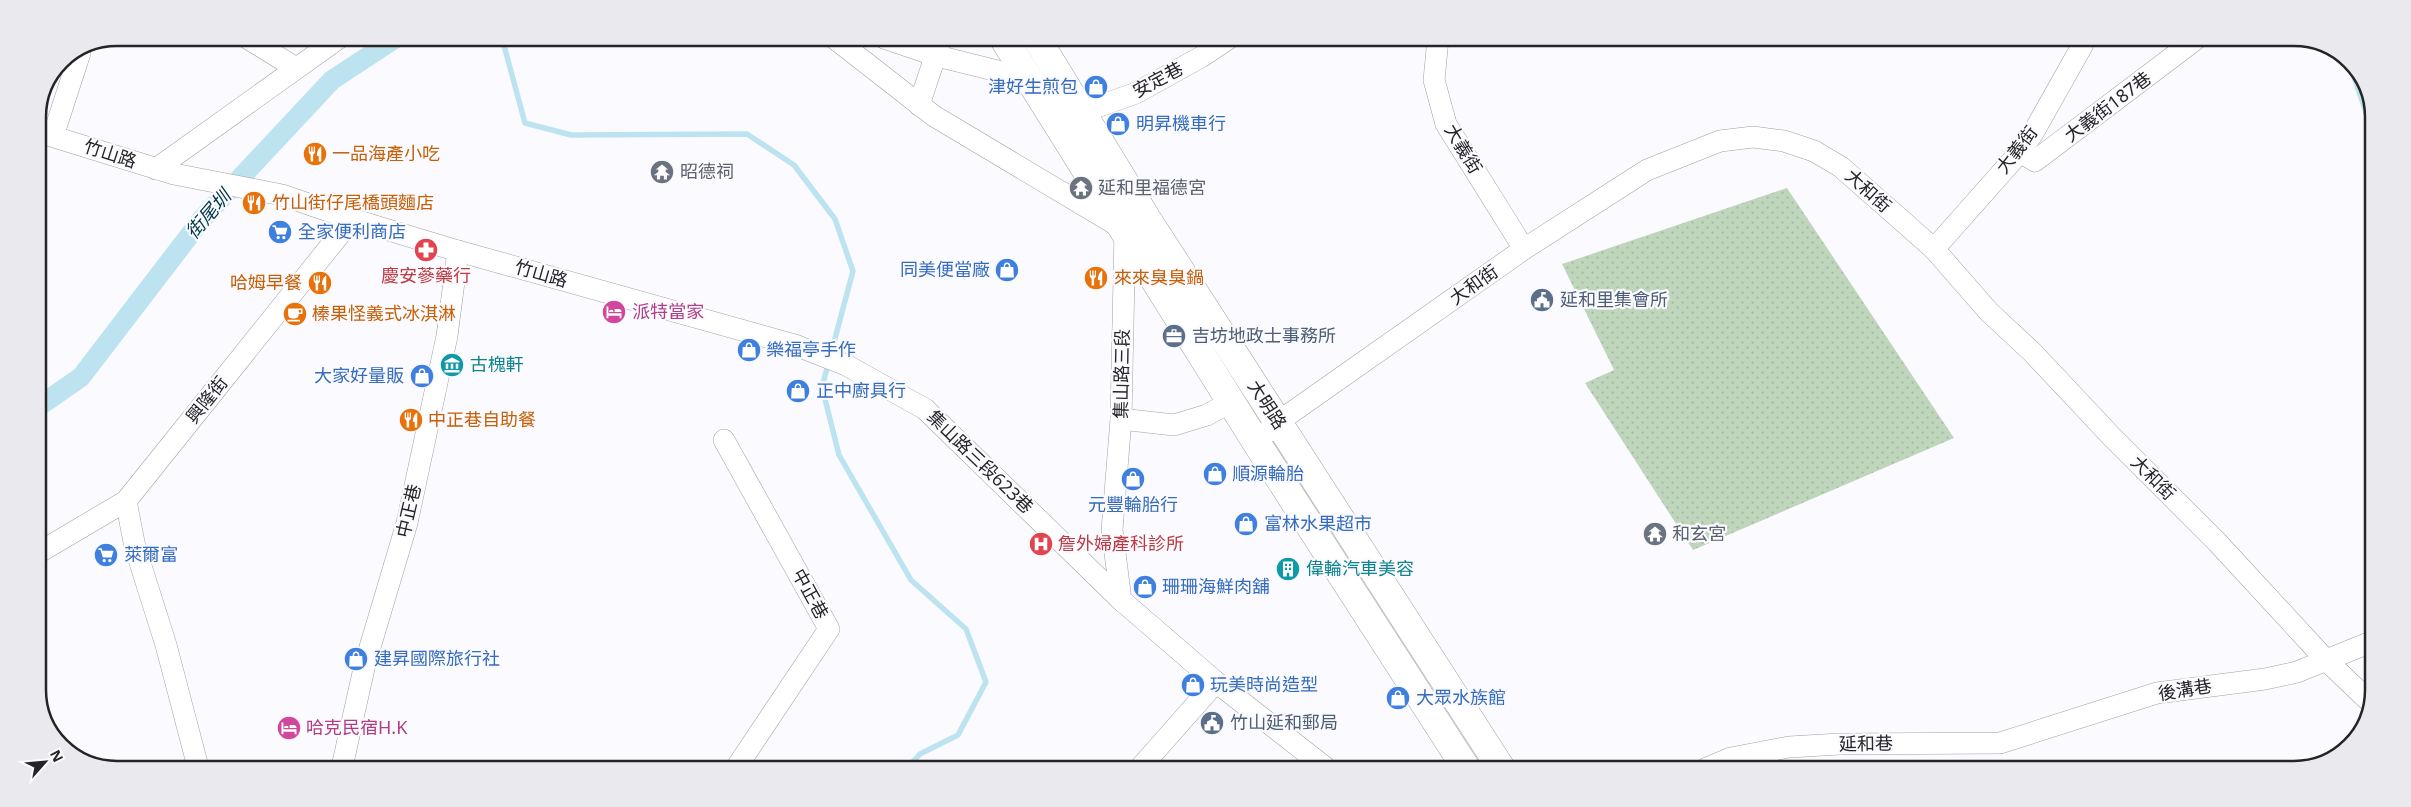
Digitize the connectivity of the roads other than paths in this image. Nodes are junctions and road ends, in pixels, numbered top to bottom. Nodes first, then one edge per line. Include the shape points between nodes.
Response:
1 (260, 46) edge
2 (328, 46) edge
3 (844, 46) edge
4 (1009, 46) edge
5 (1041, 46) edge
6 (1218, 46) edge
7 (1437, 46) edge
8 (2082, 46) edge
9 (2187, 46) edge
10 (939, 47) edge
11 (78, 58) edge
12 (296, 68) junction
13 (1030, 79) junction
14 (920, 104) junction
15 (1083, 112) junction
16 (46, 132) edge
17 (46, 134) edge
18 (2020, 152) junction
19 (156, 168) junction
20 (352, 219) junction
21 (1125, 230) junction
22 (1524, 249) junction
23 (1934, 249) junction
24 (458, 250) junction
25 (846, 364) joint
26 (1232, 400) junction
27 (1122, 419) junction
28 (1278, 422) junction
29 (724, 440) dead end
30 (1256, 442) junction
31 (126, 501) junction
32 (46, 547) edge
33 (1121, 600) junction
34 (2365, 644) edge
35 (2326, 660) junction
36 (1216, 682) junction
37 (2364, 697) edge
38 (2000, 743) joint
39 (196, 761) edge
40 (343, 761) edge
41 (741, 761) edge
42 (1146, 761) edge
43 (1317, 761) edge
44 (1461, 761) edge
45 (1496, 761) edge
46 (1723, 761) edge

1 - 12 street
2 - 12 street
3 - 14 street
4 - 13 main road, 大明路
5 - 15 main road, 大明路
6 - 15 street, 安定巷 via 1136,93
7 - 22 street, 大義街 via 1434,80 1446,124
8 - 18 street, 大義街
9 - 18 street, 大義街187巷 via 2035,162
10 - 13 street
10 - 14 street
11 - 16 street
12 - 19 street
13 - 15 street
13 - 21 main road, 大明路
14 - 21 street via 934,116
15 - 28 main road, 大明路 via 1147,219
17 - 19 street, 竹山路
18 - 23 street, 大義街
19 - 20 street, 竹山路 via 282,195
20 - 24 street, 竹山路
20 - 31 street, 興隆街
21 - 26 main road, 大明路
21 - 27 street, 集山路三段
22 - 23 street, 大和街 via 1647,170 1720,141 1753,138 1784,140 1828,158
22 - 28 street, 大和街
23 - 35 street, 大和街 via 1989,312 2217,542
24 - 25 street, 竹山路 via 801,348
24 - 40 street, 中正巷 via 447,336 407,523 365,664
25 - 33 street, 集山路三段623巷 via 925,409
26 - 27 street via 1207,415 1174,425
26 - 30 main road, 大明路
27 - 33 street, 集山路三段 via 1112,530
28 - 30 street, 大和街
28 - 45 main road, 大明路
29 - 41 street, 中正巷 via 829,629
30 - 44 main road, 大明路
31 - 32 street, 興隆街
31 - 39 street
33 - 36 street
34 - 35 street, 後溝巷
35 - 37 street, 大和街
35 - 38 street, 後溝巷 via 2266,680 2157,693
36 - 42 street
36 - 43 street
38 - 46 street, 延和巷 via 1789,747

